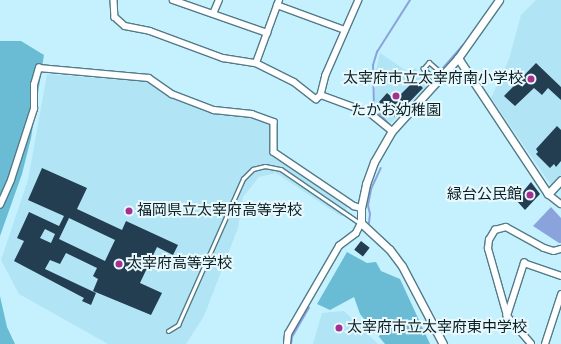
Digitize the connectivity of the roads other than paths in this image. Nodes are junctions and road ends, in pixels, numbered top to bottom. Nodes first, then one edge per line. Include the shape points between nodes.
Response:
1 (114, 0) edge
2 (173, 0) edge
3 (219, 0) edge
4 (359, 0) edge
5 (499, 0) edge
6 (278, 2) edge
7 (213, 14) junction
8 (345, 30) junction
9 (267, 33) junction
10 (458, 58) junction
11 (256, 63) junction
12 (443, 74) junction
13 (436, 81) junction
14 (321, 95) junction
15 (392, 130) junction
16 (561, 180) edge
17 (548, 194) junction
18 (561, 204) edge
19 (0, 205) edge
20 (361, 208) junction
21 (361, 223) junction
22 (561, 249) edge
23 (561, 276) edge
24 (561, 295) edge
25 (507, 316) junction
26 (168, 331) dead end
27 (287, 344) edge
28 (443, 344) edge
29 (531, 344) edge
30 (545, 344) edge

1 - 11 street via 115,17 125,26 150,31 223,58
2 - 7 street
3 - 7 street
4 - 8 street
5 - 10 street
6 - 8 street
6 - 9 street
7 - 9 street
8 - 14 street via 326,75
9 - 11 street
10 - 12 street
10 - 17 street
11 - 14 street via 294,82 316,99
12 - 13 street
12 - 13 lane via 429,62 423,69
13 - 15 street
14 - 15 street via 370,114
15 - 20 street via 374,162
16 - 17 street
17 - 18 street
19 - 20 street via 11,180 34,109 34,85 39,68 149,78 172,94 214,110 252,114 274,122 274,152 354,206
20 - 21 street
21 - 26 lane via 281,169 265,166 253,169 243,179 178,325
21 - 27 street via 356,233 339,246 288,334
21 - 28 street via 389,249 402,266
22 - 25 street via 554,252 544,248 506,227 495,230 488,248
23 - 25 street via 524,263
24 - 30 street
25 - 29 street

